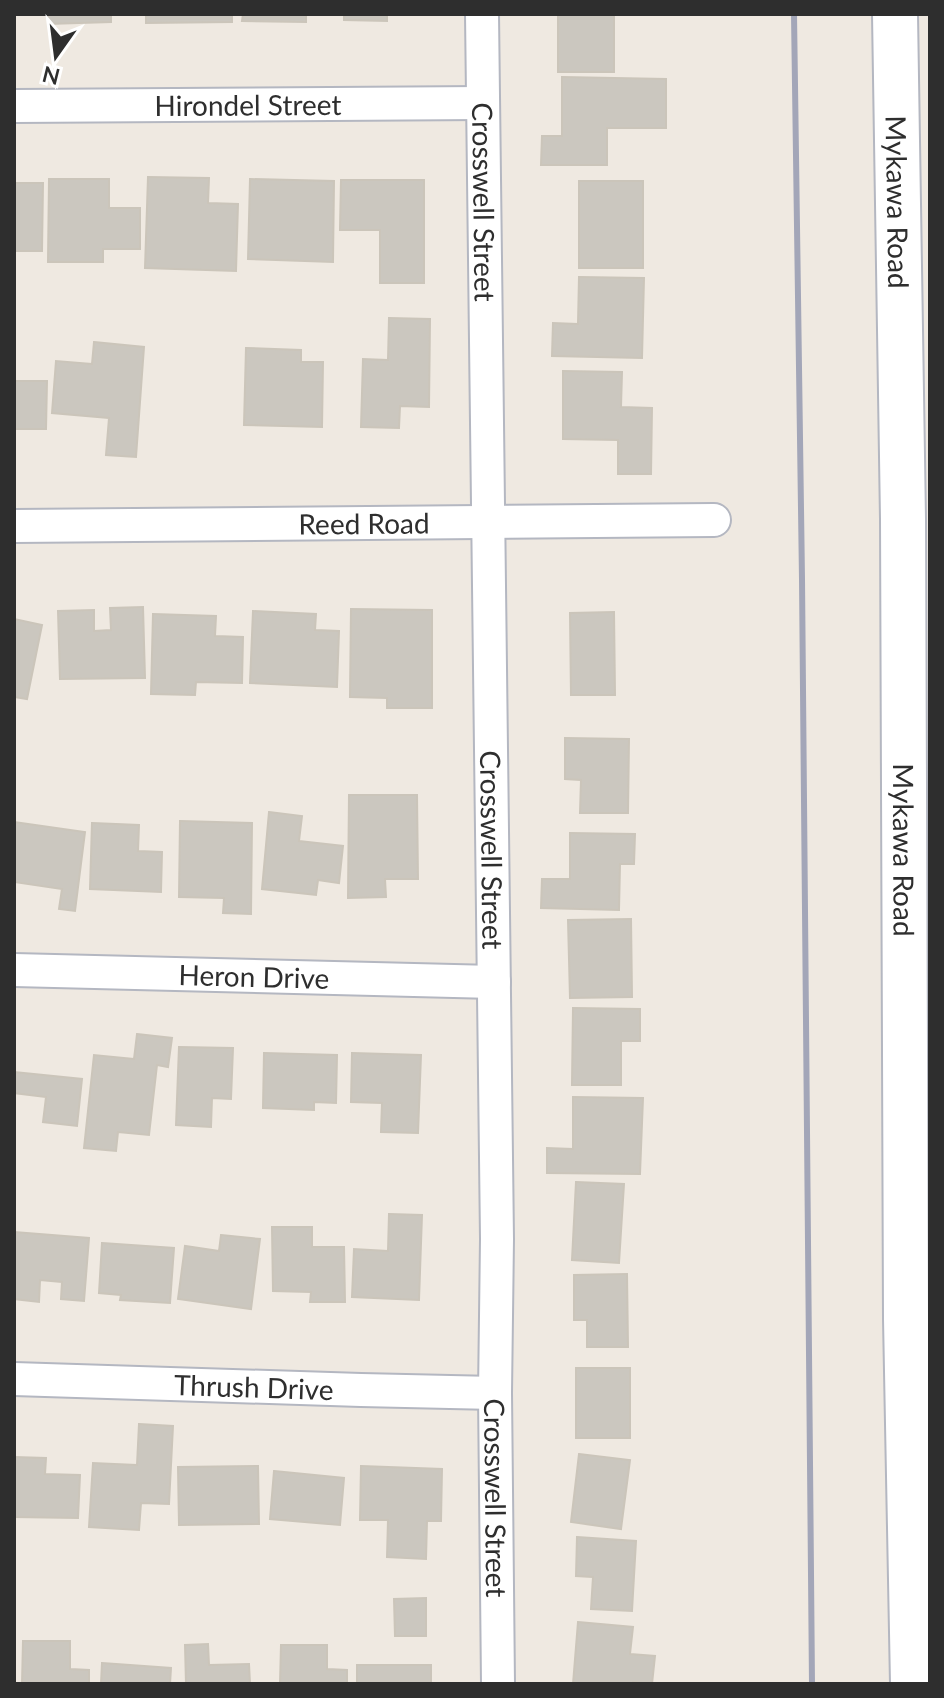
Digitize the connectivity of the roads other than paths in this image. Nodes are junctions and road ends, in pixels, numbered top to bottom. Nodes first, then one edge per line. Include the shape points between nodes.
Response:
1 (482, 14) edge
2 (895, 14) edge
3 (483, 103) junction
4 (14, 106) edge
5 (916, 519) edge
6 (714, 520) dead end
7 (488, 522) junction
8 (14, 526) edge
9 (14, 970) edge
10 (494, 982) junction
11 (14, 1379) edge
12 (495, 1393) junction
13 (498, 1684) edge
14 (913, 1684) edge

1 - 3 street, Crosswell Street
2 - 5 main road, Mykawa Road
3 - 4 street, Hirondel Street
3 - 7 street, Crosswell Street
5 - 14 main road, Mykawa Road via 906,1303
6 - 7 street, Reed Road
7 - 8 street, Reed Road
7 - 10 street, Crosswell Street
9 - 10 street, Heron Drive
10 - 12 street, Crosswell Street
11 - 12 street, Thrush Drive
12 - 13 street, Crosswell Street

